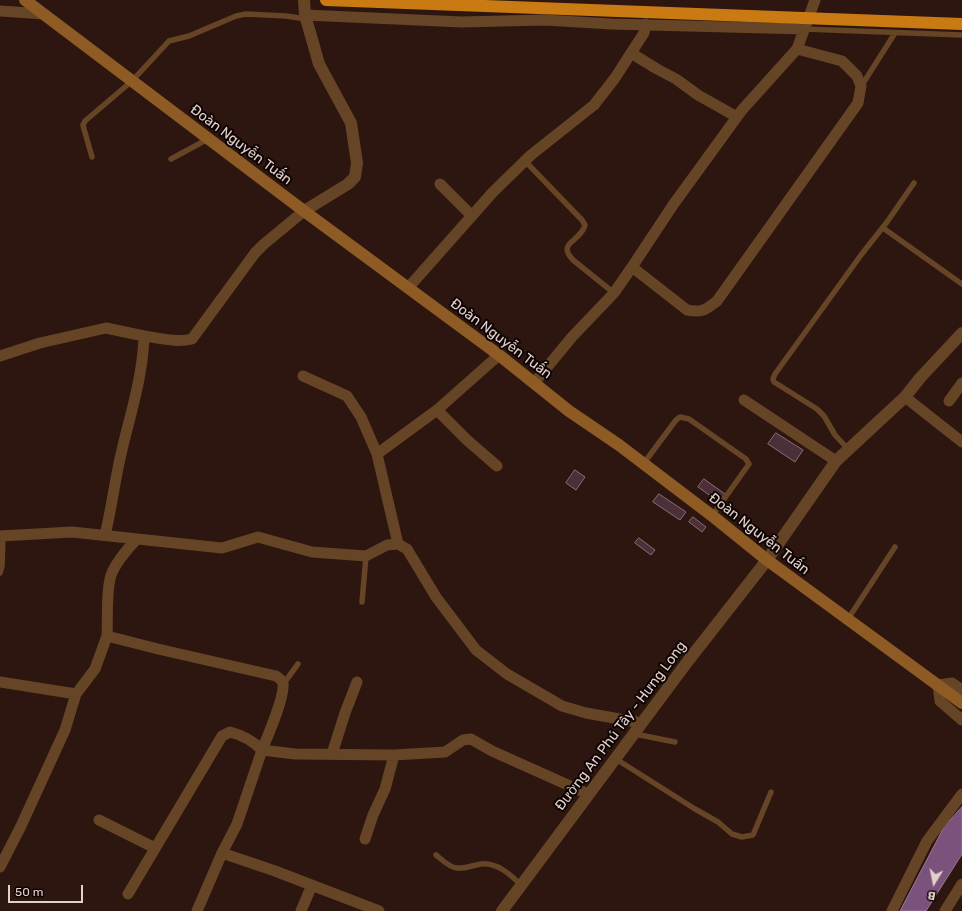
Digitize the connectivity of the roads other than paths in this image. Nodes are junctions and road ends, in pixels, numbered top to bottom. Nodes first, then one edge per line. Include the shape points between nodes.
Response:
1 (25, 0) edge
2 (304, 0) edge
3 (326, 0) edge
4 (815, 0) edge
5 (0, 11) edge
6 (44, 14) junction
7 (305, 17) junction
8 (646, 24) junction
9 (962, 24) edge
10 (804, 29) junction
11 (895, 33) junction
12 (962, 35) edge
13 (797, 49) junction
14 (631, 53) junction
15 (132, 81) junction
16 (862, 86) junction
17 (737, 117) junction
18 (208, 138) junction
19 (92, 157) dead end
20 (171, 159) dead end
21 (526, 161) junction
22 (440, 184) dead end
23 (914, 184) dead end
24 (304, 211) junction
25 (472, 216) junction
26 (883, 228) junction
27 (632, 266) junction
28 (962, 284) edge
29 (408, 288) junction
30 (614, 294) junction
31 (962, 333) edge
32 (144, 336) junction
33 (499, 355) junction
34 (0, 356) edge
35 (303, 376) dead end
36 (534, 382) junction
37 (962, 383) edge
38 (905, 397) junction
39 (744, 400) dead end
40 (949, 401) dead end
41 (437, 410) junction
42 (962, 442) edge
43 (849, 449) junction
44 (377, 454) junction
45 (836, 461) junction
46 (644, 464) junction
47 (497, 466) dead end
48 (711, 516) junction
49 (105, 535) junction
50 (2, 536) edge
51 (136, 540) junction
52 (398, 544) junction
53 (895, 547) dead end
54 (366, 556) junction
55 (767, 560) junction
56 (0, 573) edge
57 (362, 602) dead end
58 (848, 618) junction
59 (107, 636) junction
60 (298, 664) dead end
61 (0, 682) edge
62 (282, 682) junction
63 (357, 682) dead end
64 (938, 685) junction
65 (76, 694) junction
66 (961, 698) edge
67 (962, 720) edge
68 (642, 723) junction
69 (634, 734) junction
70 (675, 742) dead end
71 (262, 750) junction
72 (332, 754) junction
73 (394, 755) junction
74 (616, 759) junction
75 (772, 792) dead end
76 (588, 794) junction
77 (962, 794) edge
78 (99, 820) dead end
79 (365, 839) dead end
80 (155, 848) junction
81 (222, 853) junction
82 (436, 855) dead end
83 (0, 867) edge
84 (962, 884) edge
85 (312, 885) junction
86 (521, 885) junction
87 (128, 894) dead end
88 (197, 911) edge
89 (301, 911) edge
90 (379, 911) edge
91 (502, 911) edge
92 (892, 911) edge
93 (945, 911) edge

1 - 6 main road, Đoàn Nguyễn Tuấn
2 - 7 street
3 - 9 highway, bridge
4 - 10 street
5 - 6 street
6 - 15 main road, Đoàn Nguyễn Tuấn
7 - 8 street
7 - 15 lane via 260,14 236,16 189,36 169,41
7 - 24 street via 319,64 351,123 356,170 355,177 348,184
8 - 10 street
8 - 14 street via 644,33
10 - 11 lane
10 - 13 street
11 - 12 lane
11 - 16 lane
13 - 16 street via 842,61 857,76
13 - 17 street
14 - 17 street
14 - 21 street via 594,105
15 - 18 main road, Đoàn Nguyễn Tuấn
15 - 19 lane via 84,121
16 - 27 street via 858,103 717,301 698,312 687,310
17 - 27 street
18 - 20 lane
18 - 24 main road, Đoàn Nguyễn Tuấn
21 - 25 street
21 - 30 lane via 585,225 584,231 568,244 567,254
22 - 25 street
23 - 26 lane
24 - 29 main road, Đoàn Nguyễn Tuấn
24 - 32 street via 255,253 194,337 182,341
25 - 29 street
26 - 28 lane
26 - 43 lane via 830,297 773,379 817,409 824,416 834,435
27 - 30 street
29 - 33 main road, Đoàn Nguyễn Tuấn
30 - 36 street via 572,337
31 - 38 street, Đường An Phú Tây - Hưng Long
32 - 34 street via 106,328 40,343
32 - 49 street via 139,381 121,452
33 - 36 main road, Đoàn Nguyễn Tuấn
33 - 41 street
35 - 44 street via 347,396 362,416
36 - 46 main road, Đoàn Nguyễn Tuấn
37 - 40 street
38 - 42 street
38 - 43 street, Đường An Phú Tây - Hưng Long
39 - 45 street
41 - 44 street
41 - 47 street
43 - 45 street, Đường An Phú Tây - Hưng Long
44 - 52 street
45 - 55 street, Đường An Phú Tây - Hưng Long
46 - 48 main road, Đoàn Nguyễn Tuấn
46 - 48 lane via 680,417 689,419 746,459 749,464
48 - 55 main road, Đoàn Nguyễn Tuấn
49 - 50 street via 72,532
49 - 51 street
50 - 56 lane
51 - 54 street via 222,548 258,537 312,552
51 - 59 street via 110,577
52 - 54 street via 387,545
52 - 68 street via 407,549 436,597 476,650 507,674 562,706
53 - 58 lane
54 - 57 lane
55 - 58 main road, Đoàn Nguyễn Tuấn
55 - 68 street, Đường An Phú Tây - Hưng Long
58 - 64 main road, Đoàn Nguyễn Tuấn
59 - 62 street via 276,676
59 - 65 street via 95,670
60 - 62 lane
61 - 65 street
62 - 71 street via 282,696
63 - 72 street
64 - 66 main road, Đoàn Nguyễn Tuấn
64 - 67 street via 940,701
65 - 83 street via 66,730
68 - 69 street, Đường An Phú Tây - Hưng Long
69 - 70 lane
69 - 74 street, Đường An Phú Tây - Hưng Long
71 - 72 street via 295,754
71 - 80 street via 257,744 239,734 230,732 222,736
71 - 81 street via 237,824
72 - 73 street
73 - 76 street via 445,752 463,740 471,739
73 - 79 street via 385,789
74 - 75 lane via 718,822 732,834 742,837 753,835
74 - 76 street, Đường An Phú Tây - Hưng Long
76 - 86 street, Đường An Phú Tây - Hưng Long
77 - 92 street via 927,841
78 - 80 street
80 - 87 street
81 - 85 street
81 - 88 street
82 - 86 lane via 455,868 482,864 494,866 508,873
84 - 93 street
85 - 89 street
85 - 90 street
86 - 91 street, Đường An Phú Tây - Hưng Long

